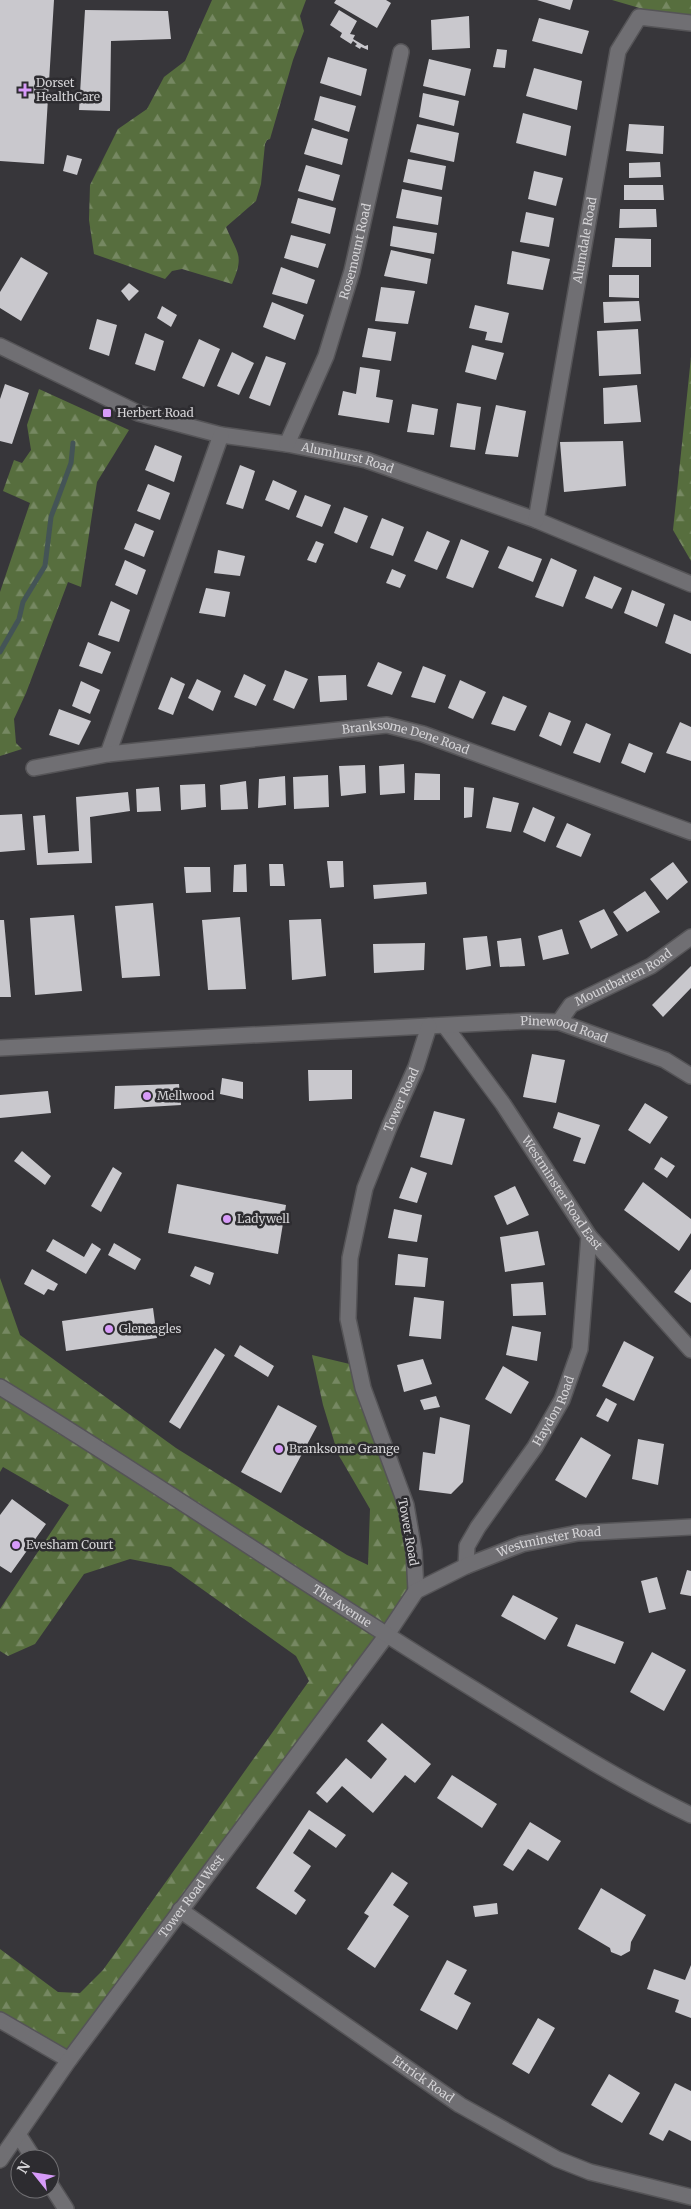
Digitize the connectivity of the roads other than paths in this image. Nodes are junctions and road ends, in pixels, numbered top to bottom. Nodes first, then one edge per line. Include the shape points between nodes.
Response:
1 (691, 24) edge
2 (401, 52) dead end
3 (0, 346) edge
4 (221, 435) junction
5 (287, 444) junction
6 (536, 520) junction
7 (691, 584) edge
8 (108, 754) junction
9 (34, 768) dead end
10 (691, 832) edge
11 (691, 937) edge
12 (559, 1022) junction
13 (429, 1026) junction
14 (445, 1026) junction
15 (0, 1048) edge
16 (691, 1076) edge
17 (589, 1236) junction
18 (691, 1350) edge
19 (0, 1387) edge
20 (691, 1527) edge
21 (466, 1566) junction
22 (416, 1591) junction
23 (386, 1636) junction
24 (691, 1815) edge
25 (180, 1910) junction
26 (0, 2020) edge
27 (69, 2060) junction
28 (18, 2134) junction
29 (28, 2149) edge
30 (0, 2160) edge
31 (691, 2197) edge

1 - 6 street, Alumdale Road via 639,18 618,52
2 - 5 street, Rosemount Road via 352,271 326,356
3 - 4 street, Alumhurst Road via 138,413
4 - 5 street, Alumhurst Road
4 - 8 street
5 - 6 street, Alumhurst Road via 366,460
6 - 7 street, Alumhurst Road
8 - 9 street, Branksome Dene Road
8 - 10 street, Branksome Dene Road via 387,725 423,734
11 - 12 street, Mountbatten Road via 651,966 571,1005
12 - 14 street, Pinewood Road
12 - 16 street, Pinewood Road via 665,1060
13 - 14 street, Pinewood Road
13 - 15 street
13 - 22 street, Tower Road via 416,1067 365,1188 350,1258 348,1319 363,1388 406,1505 414,1551
14 - 17 street, Westminster Road East via 503,1104
17 - 18 street, Westminster Road East
17 - 21 street, Haydon Road via 580,1349 562,1400 535,1447 467,1546
19 - 23 street, The Avenue via 126,1464
20 - 21 street, Westminster Road via 578,1532 522,1544
21 - 22 street, Westminster Road
22 - 23 street
23 - 24 street, The Avenue via 657,1799
23 - 25 street, Tower Road West
25 - 27 street, Tower Road West
25 - 31 street, Ettrick Road via 452,2099 505,2131 558,2160 590,2172
26 - 27 street
27 - 28 street, Tower Road West
28 - 29 street
28 - 30 street, Tower Road West

